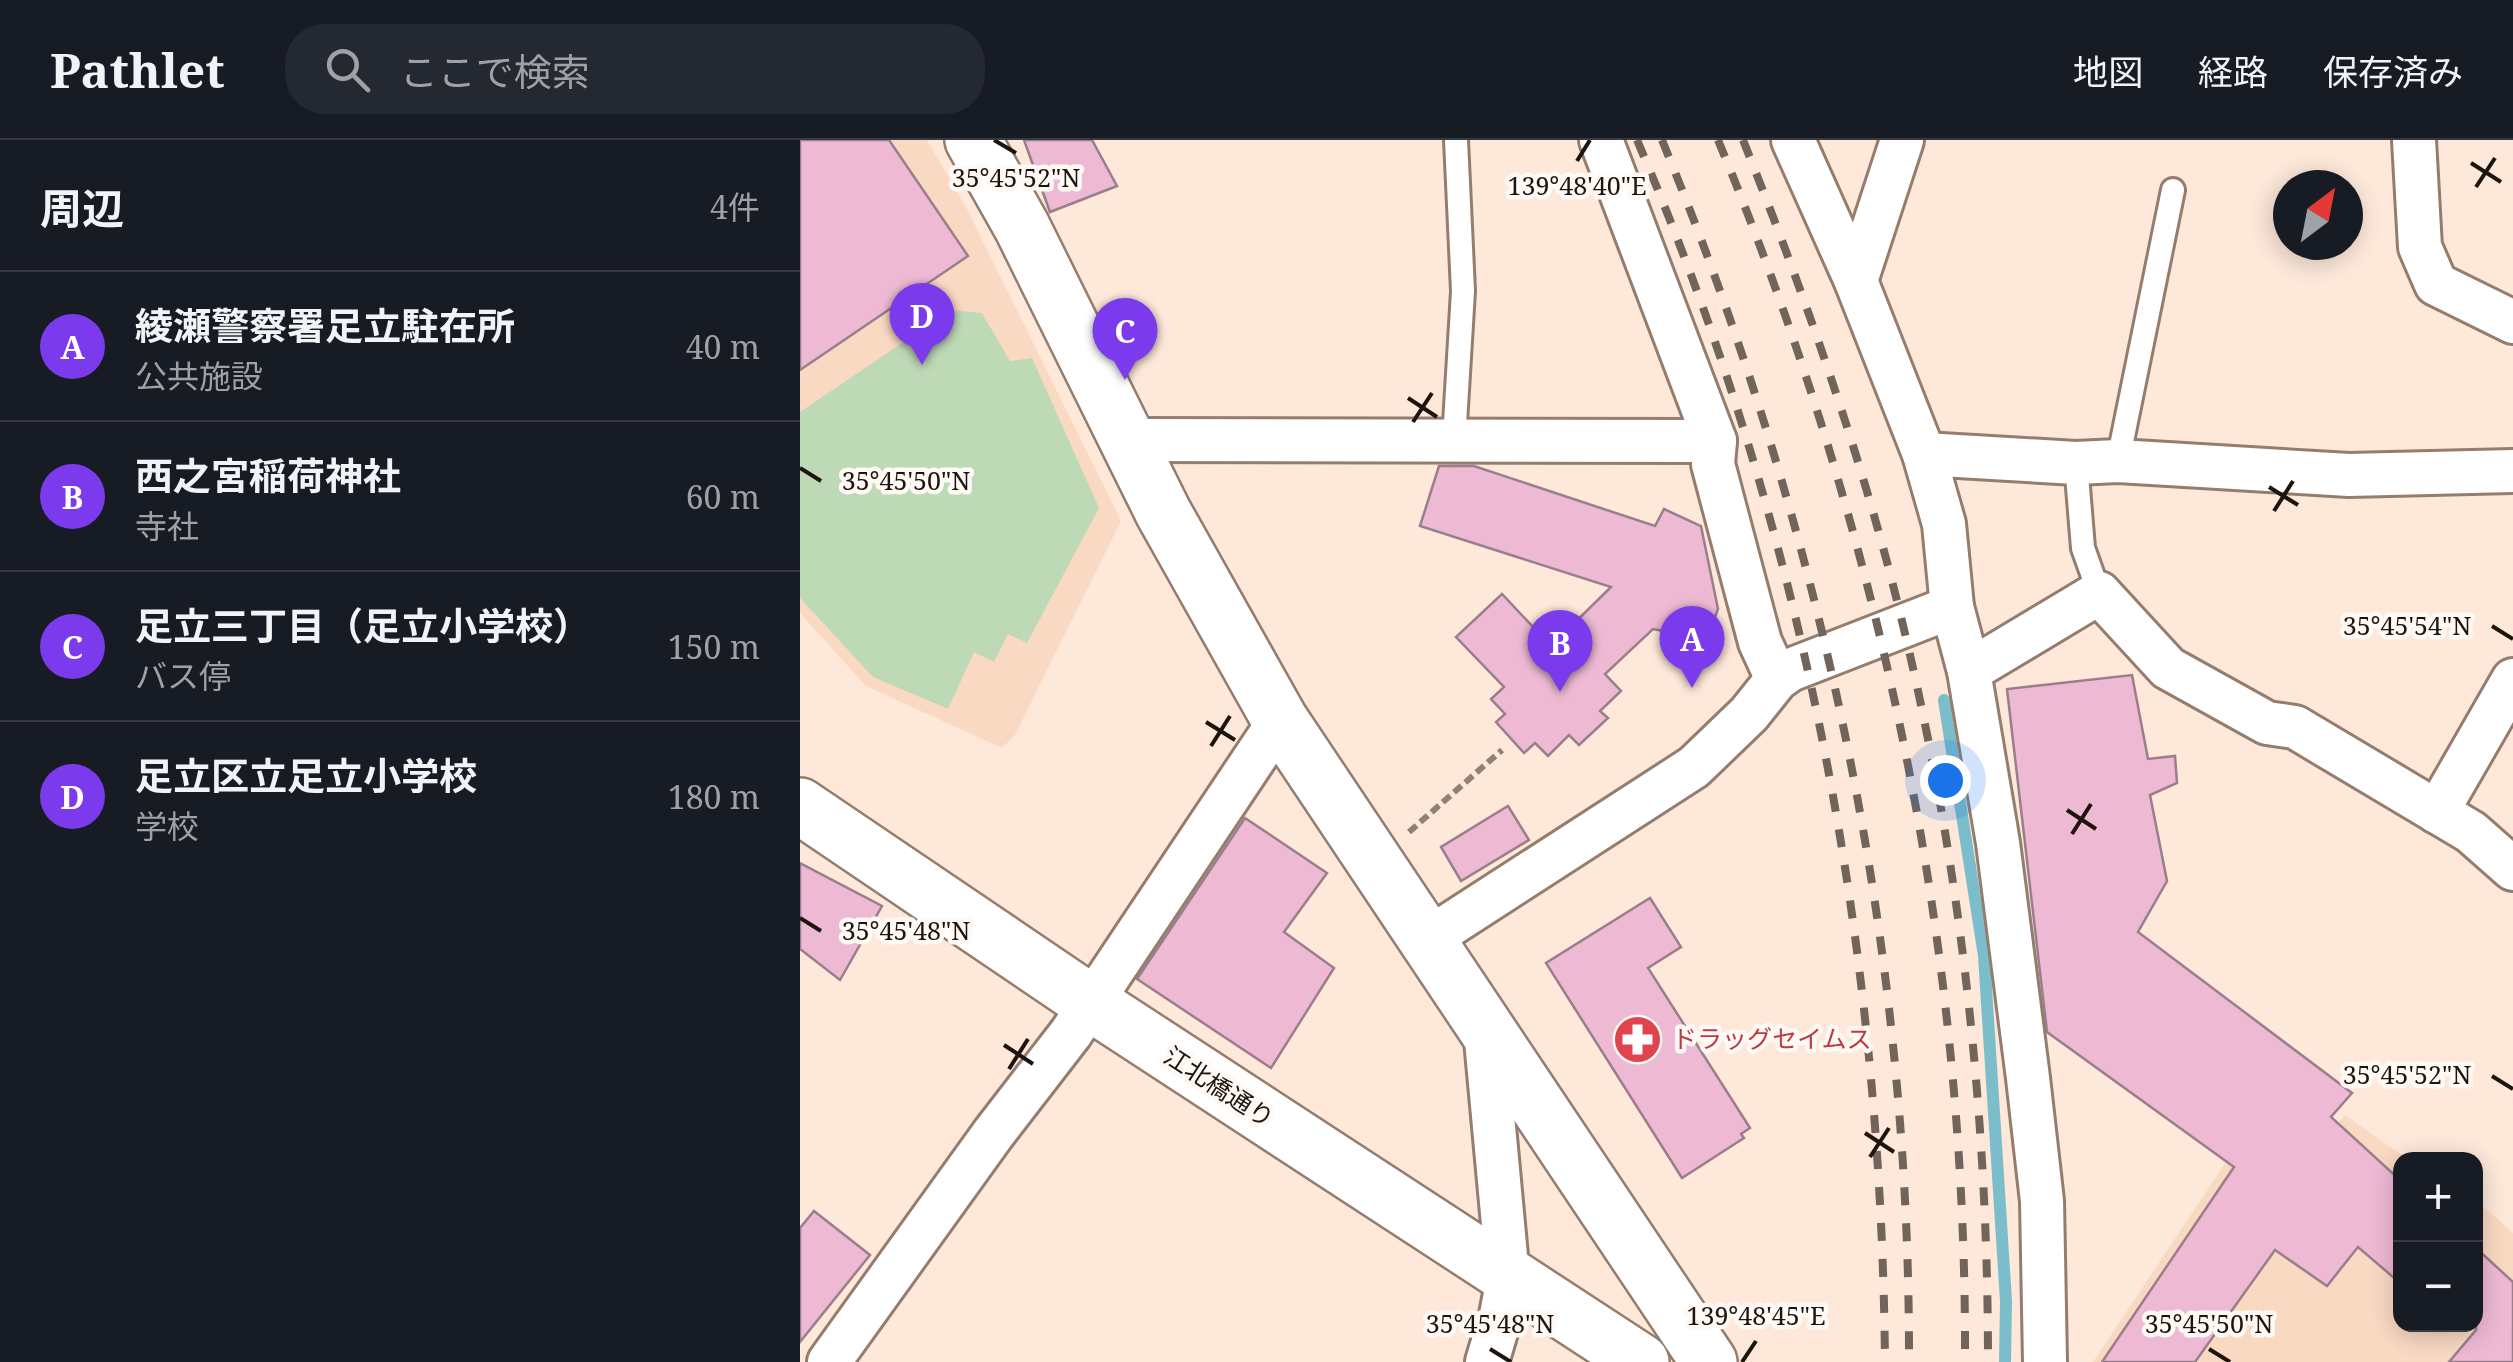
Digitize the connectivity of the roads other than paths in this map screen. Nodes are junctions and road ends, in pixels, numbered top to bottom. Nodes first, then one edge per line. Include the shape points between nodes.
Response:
1 (973, 140) edge
2 (1456, 140) edge
3 (1601, 140) edge
4 (1793, 140) edge
5 (1902, 140) edge
6 (2414, 140) edge
7 (2173, 190) dead end
8 (1856, 282) junction
9 (2513, 322) edge
10 (1128, 440) junction
11 (1454, 440) junction
12 (1714, 440) junction
13 (1924, 454) junction
14 (2118, 460) junction
15 (2076, 463) junction
16 (2513, 472) edge
17 (2099, 593) junction
18 (1952, 607) junction
19 (1969, 671) junction
20 (1777, 679) junction
21 (2513, 680) edge
22 (1280, 720) junction
23 (800, 806) edge
24 (2437, 812) junction
25 (2513, 870) edge
26 (1428, 939) junction
27 (1092, 1003) junction
28 (1485, 1024) junction
29 (1508, 1278) junction
30 (835, 1360) edge
31 (1486, 1362) edge
32 (1641, 1362) edge
33 (1708, 1362) edge
34 (2045, 1362) edge

1 - 10 street
2 - 11 lane via 1463,290
3 - 12 street
4 - 8 street
5 - 8 street
6 - 9 street via 2420,248 2436,284
7 - 14 lane
8 - 13 street
10 - 11 street
10 - 22 street
11 - 12 street
12 - 20 street via 1713,464 1760,642
13 - 15 street
13 - 18 street via 1944,524
14 - 15 street
14 - 16 street via 2349,476
15 - 17 lane via 2083,548
17 - 19 street
17 - 24 street via 2188,682 2267,723 2295,728
18 - 19 street
18 - 20 street
19 - 34 street via 1998,843 2042,1201
20 - 26 street via 1694,768
21 - 24 street
22 - 26 street
22 - 27 street
23 - 27 street, 江北橋通り
24 - 25 street
26 - 28 street
27 - 29 street, 江北橋通り
27 - 30 street
28 - 29 street
28 - 33 street
29 - 31 street
29 - 32 street, 江北橋通り

